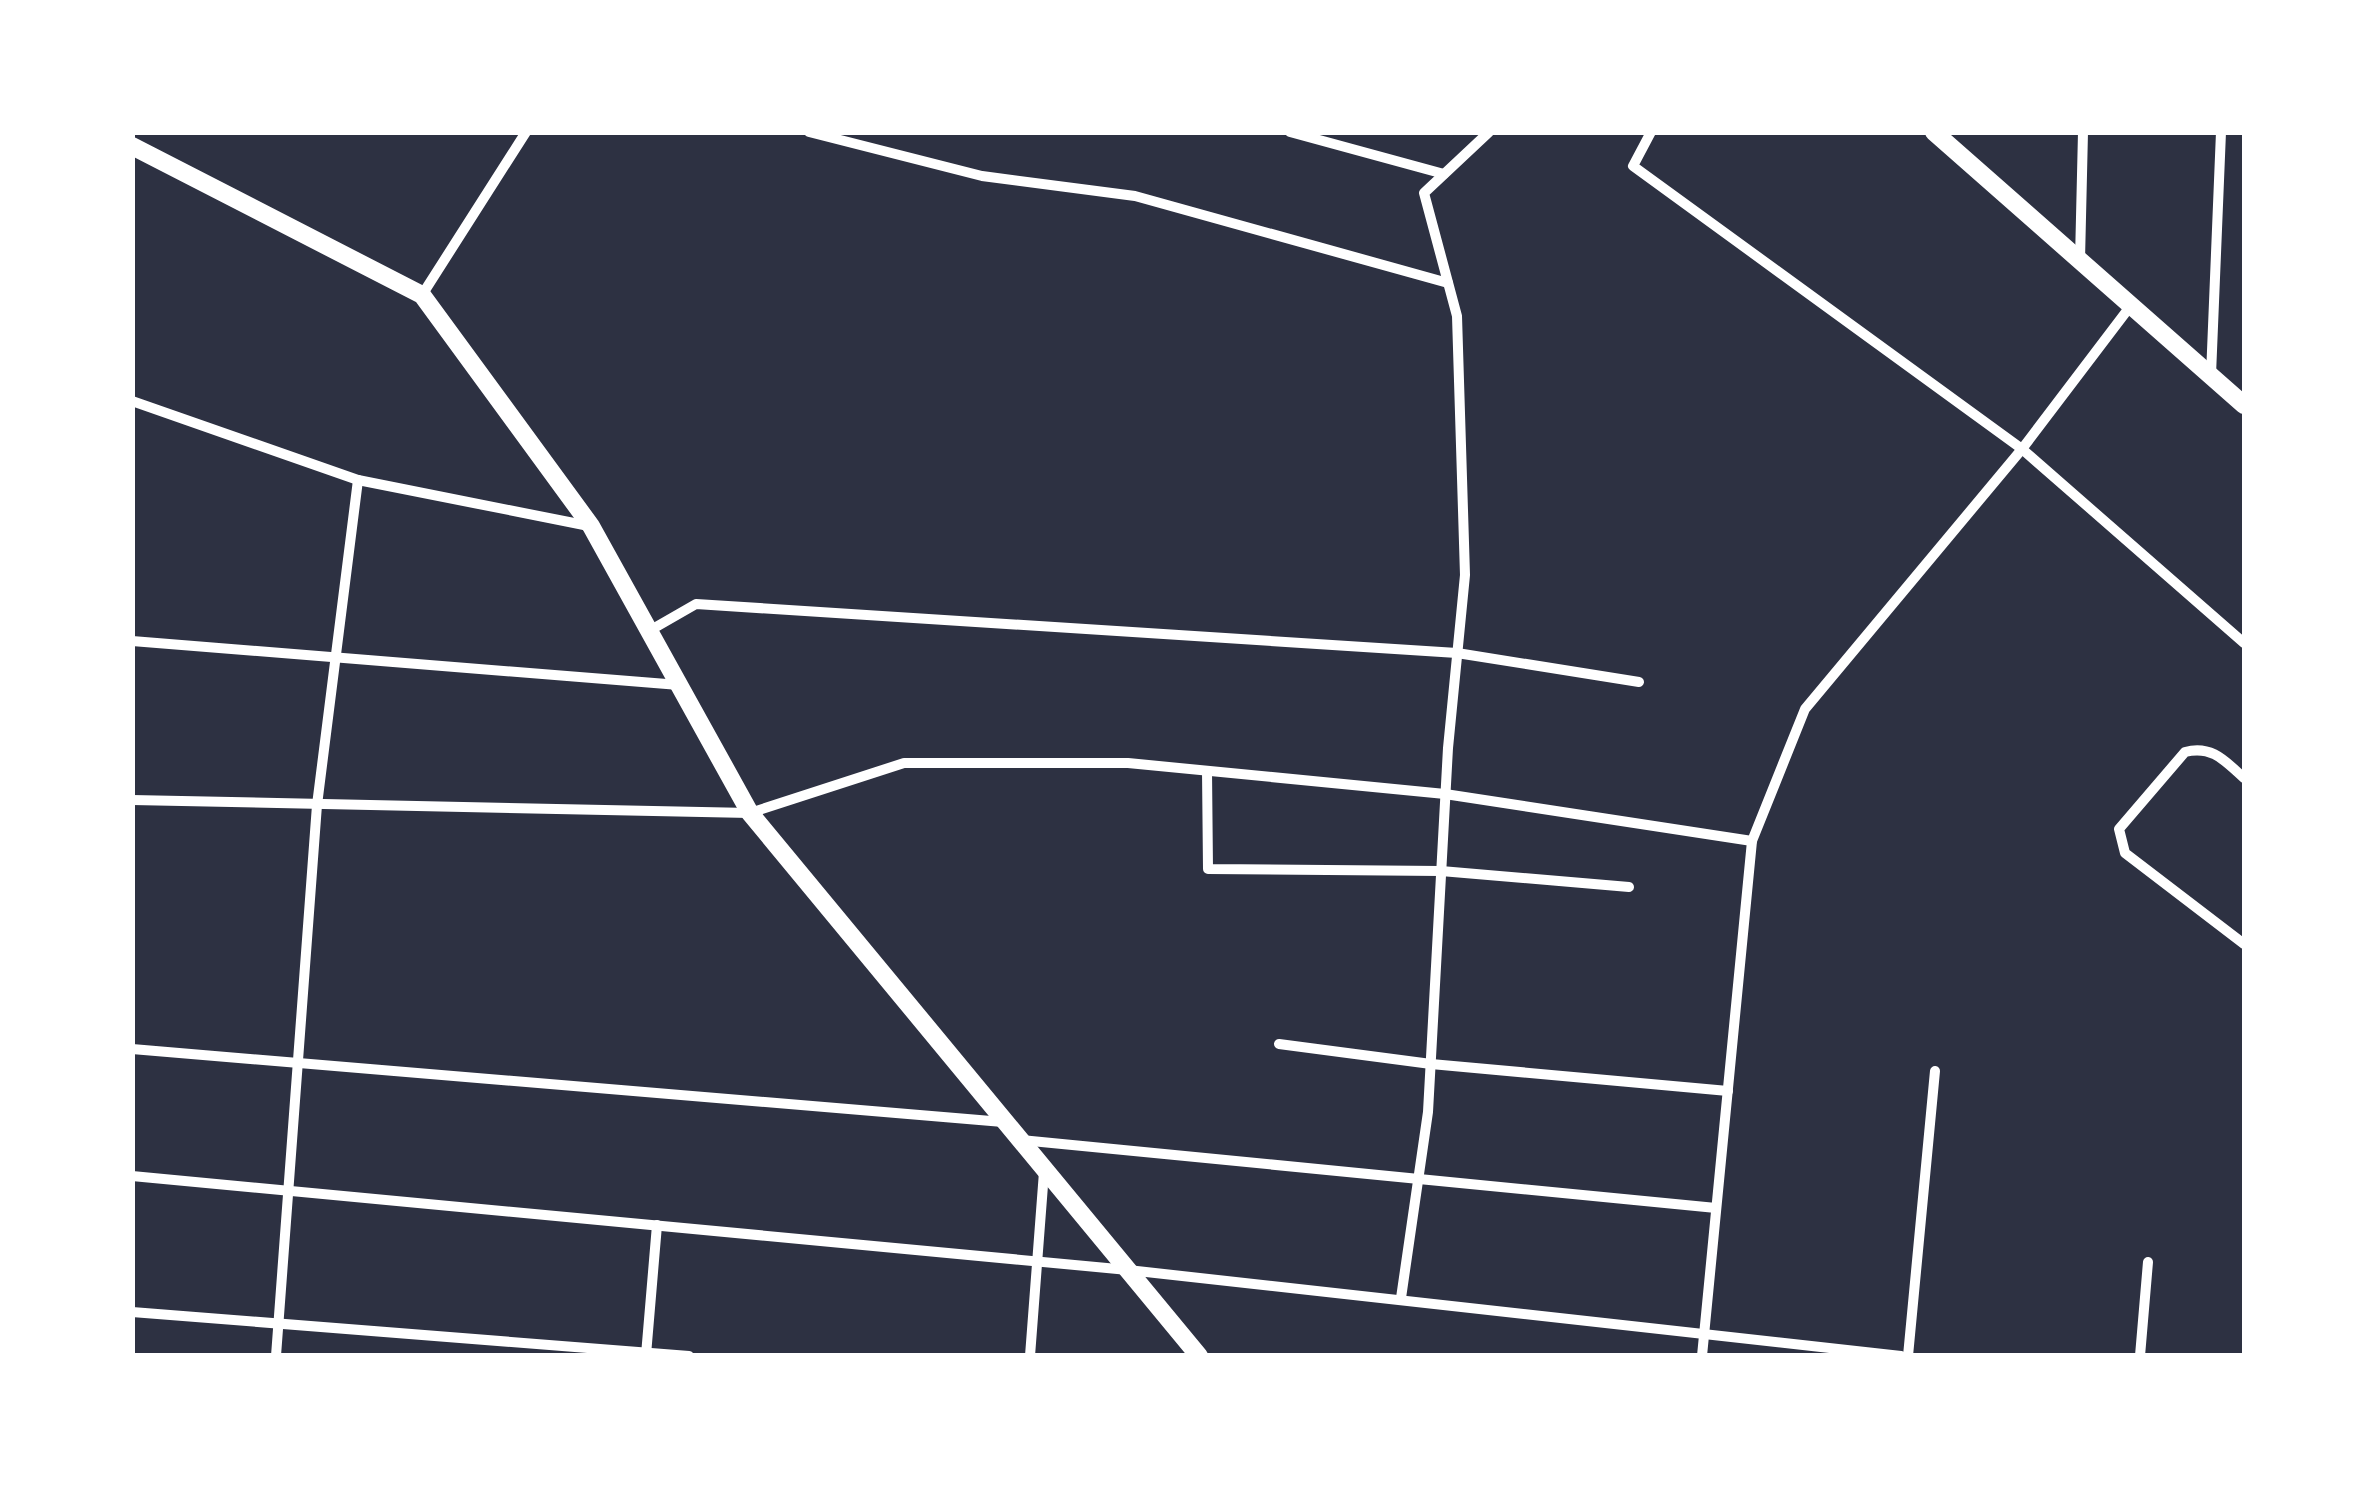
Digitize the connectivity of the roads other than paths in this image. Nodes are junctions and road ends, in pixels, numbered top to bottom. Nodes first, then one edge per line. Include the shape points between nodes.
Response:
1 (526, 132) edge
2 (809, 132) edge
3 (1290, 132) edge
4 (1489, 132) edge
5 (1651, 132) edge
6 (1934, 132) edge
7 (2084, 132) edge
8 (2221, 132) edge
9 (132, 146) edge
10 (1444, 174) junction
11 (2080, 261) junction
12 (1448, 283) junction
13 (422, 295) junction
14 (2129, 308) junction
15 (2211, 376) junction
16 (132, 402) edge
17 (2244, 405) edge
18 (2022, 449) junction
19 (358, 480) junction
20 (591, 526) junction
21 (649, 631) junction
22 (132, 642) edge
23 (2244, 643) edge
24 (1457, 653) junction
25 (336, 658) junction
26 (1639, 682) dead end
27 (679, 685) junction
28 (1207, 771) junction
29 (2244, 778) edge
30 (1445, 794) junction
31 (132, 800) edge
32 (317, 805) junction
33 (750, 812) junction
34 (1752, 841) junction
35 (1441, 871) junction
36 (1629, 888) dead end
37 (2244, 944) edge
38 (1279, 1044) dead end
39 (132, 1050) edge
40 (299, 1064) junction
41 (1430, 1064) junction
42 (1935, 1071) dead end
43 (1728, 1091) junction
44 (1004, 1122) junction
45 (1020, 1140) junction
46 (1044, 1170) junction
47 (132, 1176) edge
48 (1420, 1182) junction
49 (289, 1191) junction
50 (1716, 1208) junction
51 (657, 1226) junction
52 (1037, 1262) junction
53 (2148, 1262) dead end
54 (1128, 1270) junction
55 (1401, 1298) junction
56 (132, 1312) edge
57 (278, 1324) junction
58 (1704, 1330) junction
59 (646, 1353) edge
60 (276, 1356) edge
61 (688, 1356) edge
62 (1030, 1356) edge
63 (1199, 1356) edge
64 (1702, 1356) edge
65 (1904, 1356) edge
66 (2140, 1356) edge

1 - 13 street
2 - 12 street via 982,176 1134,196
3 - 10 street
4 - 10 street
5 - 18 street via 1634,166
6 - 11 street
7 - 11 street
8 - 15 street
9 - 13 street
10 - 12 street via 1424,193
11 - 14 street
12 - 24 street via 1457,316 1464,576
13 - 20 street
14 - 15 street
14 - 18 street
15 - 17 street
16 - 19 street
18 - 23 street
18 - 34 street via 1806,709
19 - 20 street
19 - 25 street
20 - 21 street
21 - 24 street via 696,604
21 - 27 street
22 - 25 street
24 - 26 street
24 - 30 street
25 - 27 street
25 - 32 street
27 - 33 street
28 - 30 street
28 - 33 street via 1128,763 904,763
28 - 35 street via 1208,869
29 - 37 street via 2219,755 2201,748 2184,752 2120,830 2120,842 2125,853
30 - 34 street
30 - 35 street
31 - 32 street
32 - 33 street
32 - 40 street
33 - 44 street
34 - 43 street
35 - 36 street
35 - 41 street
38 - 41 street
39 - 40 street
40 - 44 street
40 - 49 street
41 - 43 street
41 - 48 street
42 - 65 street
43 - 50 street
44 - 45 street
45 - 46 street
45 - 48 street
46 - 52 street
46 - 54 street
47 - 49 street
48 - 50 street
48 - 55 street
49 - 51 street
49 - 57 street
50 - 58 street
51 - 52 street
51 - 59 street
52 - 54 street
52 - 62 street
53 - 66 street
54 - 55 street
54 - 63 street
55 - 58 street
56 - 57 street
57 - 59 street
57 - 60 street
58 - 64 street
58 - 65 street
59 - 61 street

